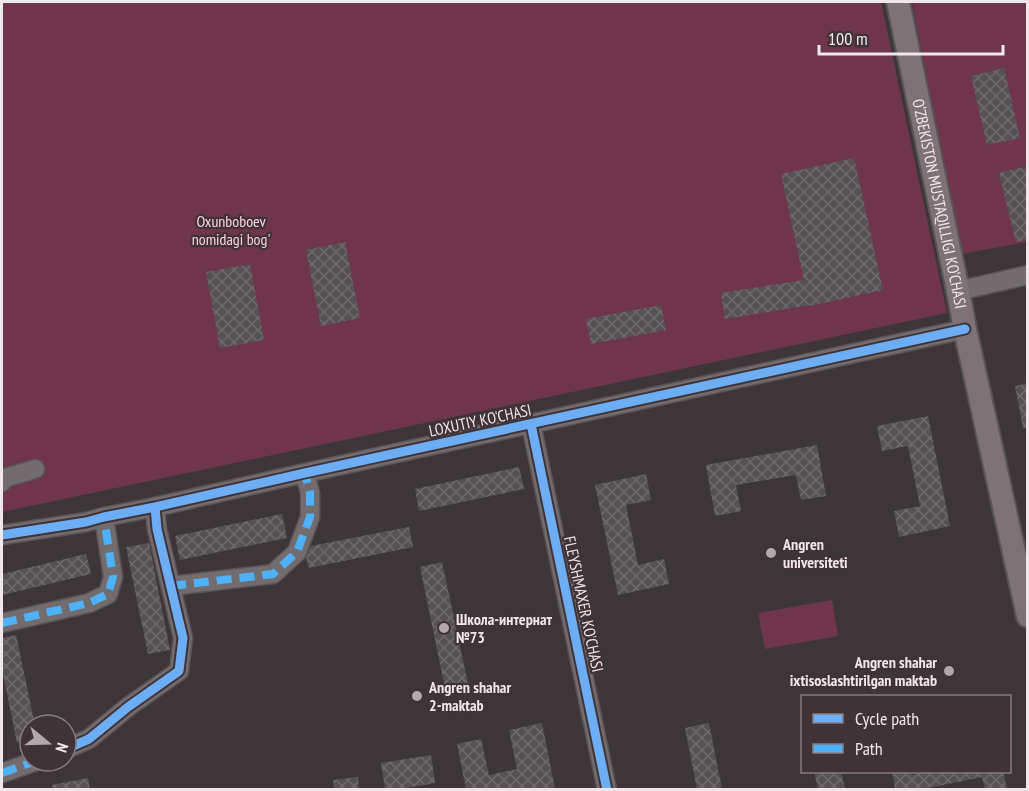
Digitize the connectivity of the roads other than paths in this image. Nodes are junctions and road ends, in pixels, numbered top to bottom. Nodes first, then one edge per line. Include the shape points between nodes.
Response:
1 (897, 2) edge
2 (1028, 275) edge
3 (958, 291) junction
4 (965, 329) junction
5 (531, 424) junction
6 (35, 469) dead end
7 (305, 473) junction
8 (2, 482) edge
9 (155, 507) junction
10 (104, 517) junction
11 (2, 533) edge
12 (171, 586) junction
13 (1028, 616) edge
14 (2, 623) edge
15 (78, 744) edge
16 (18, 767) edge
17 (2, 773) edge
18 (607, 789) edge

1 - 3 main road, O‘ZBEKISTON MUSTAQILLIGI KO‘CHASI
2 - 3 street
3 - 4 main road, O‘ZBEKISTON MUSTAQILLIGI KO‘CHASI
4 - 5 street, LOXUTIY KO'CHASI
4 - 13 main road, O‘ZBEKISTON MUSTAQILLIGI KO‘CHASI
5 - 7 street, LOXUTIY KO'CHASI
5 - 18 street, FLEYSHMAXER KO'CHASI
6 - 8 street
7 - 9 street, LOXUTIY KO'CHASI
7 - 12 street via 310,517 297,552 273,574
9 - 10 street, LOXUTIY KO'CHASI
9 - 12 street
10 - 11 street, LOXUTIY KO'CHASI
10 - 14 street via 113,577 108,594 89,603
12 - 15 street via 183,638 179,670
16 - 17 street

